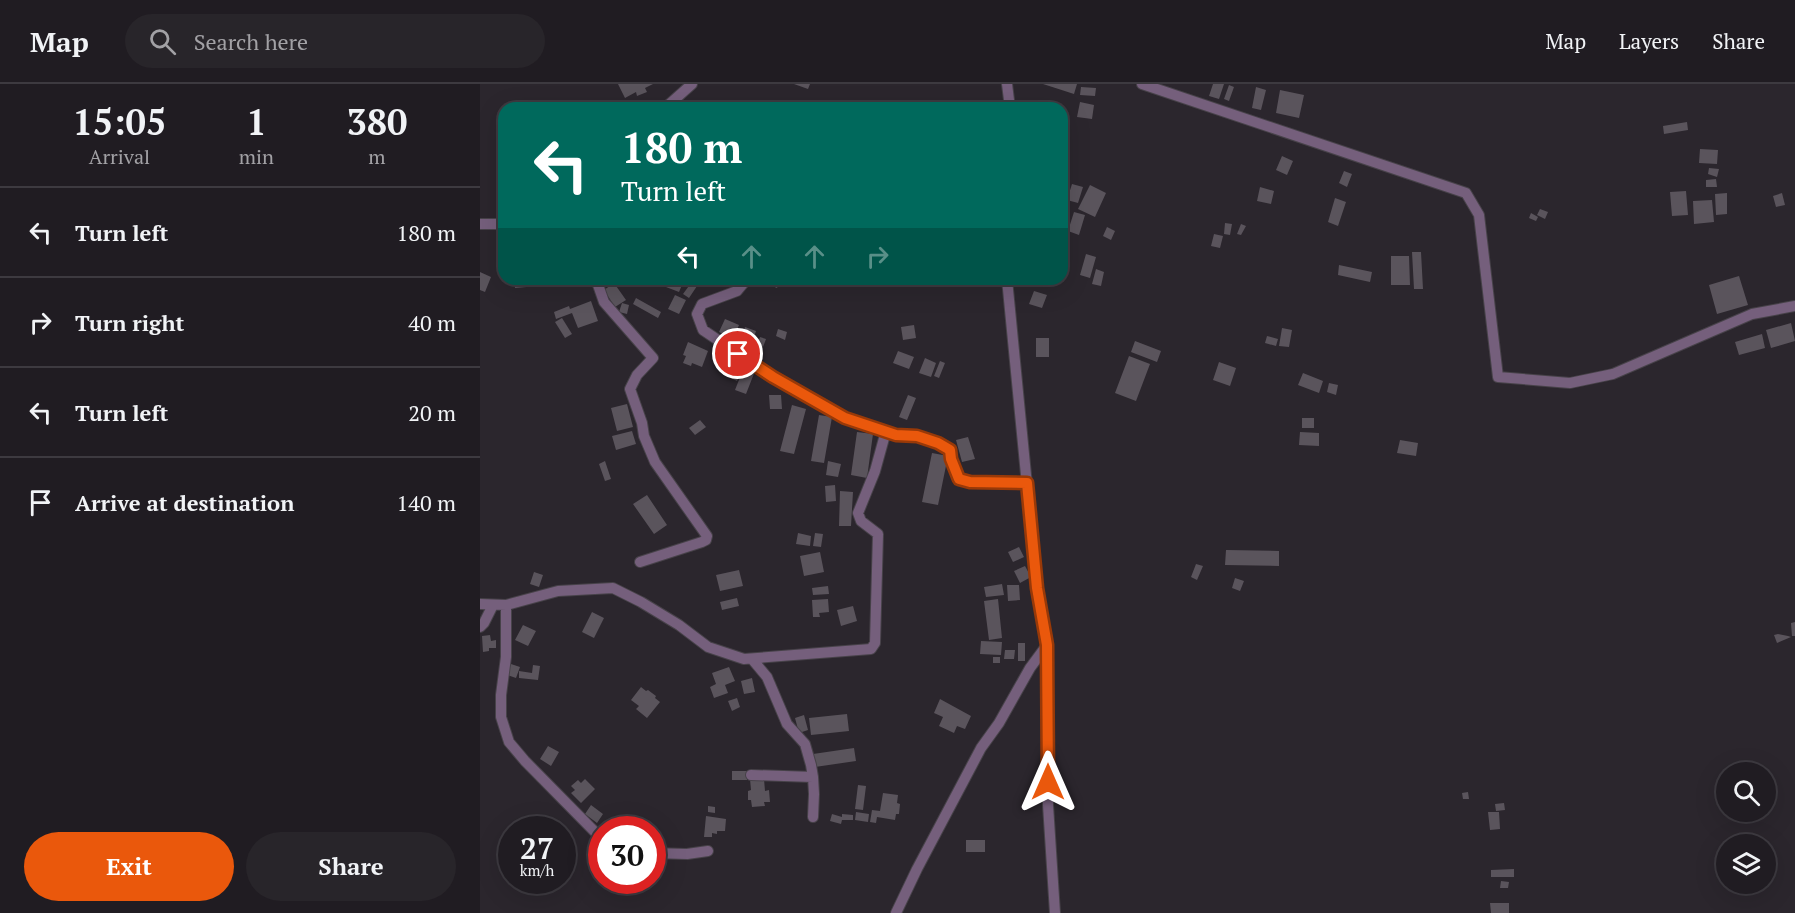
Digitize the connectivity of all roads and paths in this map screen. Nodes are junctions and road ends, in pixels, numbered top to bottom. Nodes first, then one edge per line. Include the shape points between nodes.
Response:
1 (692, 84) edge
2 (1007, 84) edge
3 (1143, 84) edge
4 (672, 102) edge
5 (1009, 102) edge
6 (480, 224) edge
7 (498, 224) edge
8 (598, 285) edge
9 (742, 285) edge
10 (1008, 285) edge
11 (1795, 306) edge
12 (886, 431) junction
13 (1027, 483) junction
14 (640, 562) dead end
15 (480, 604) edge
16 (493, 604) junction
17 (506, 605) junction
18 (480, 627) edge
19 (1047, 645) junction
20 (752, 659) junction
21 (751, 775) dead end
22 (813, 777) junction
23 (813, 817) dead end
24 (588, 825) edge
25 (708, 851) dead end
26 (666, 853) edge
27 (896, 913) edge
28 (1055, 913) edge

1 - 4 street
2 - 5 street
3 - 11 street via 1466,193 1479,215 1498,377 1570,383 1613,374 1752,314
6 - 7 street
8 - 14 street via 604,302 653,358 630,389 644,436 656,462 707,536 704,542
9 - 12 street via 737,291 702,304 698,314 703,330 773,377 845,418
10 - 13 street
12 - 13 street via 917,436 950,450 959,479
12 - 20 street via 858,513 861,521 878,534 875,643 871,649
13 - 19 street
15 - 16 street
16 - 17 street
16 - 18 street
17 - 20 street via 558,591 614,588 708,647
17 - 24 street via 501,717 509,742
19 - 27 street via 981,748
19 - 28 street via 1048,805
20 - 22 street via 767,677 787,724 805,744
21 - 22 street
22 - 23 street
25 - 26 street

